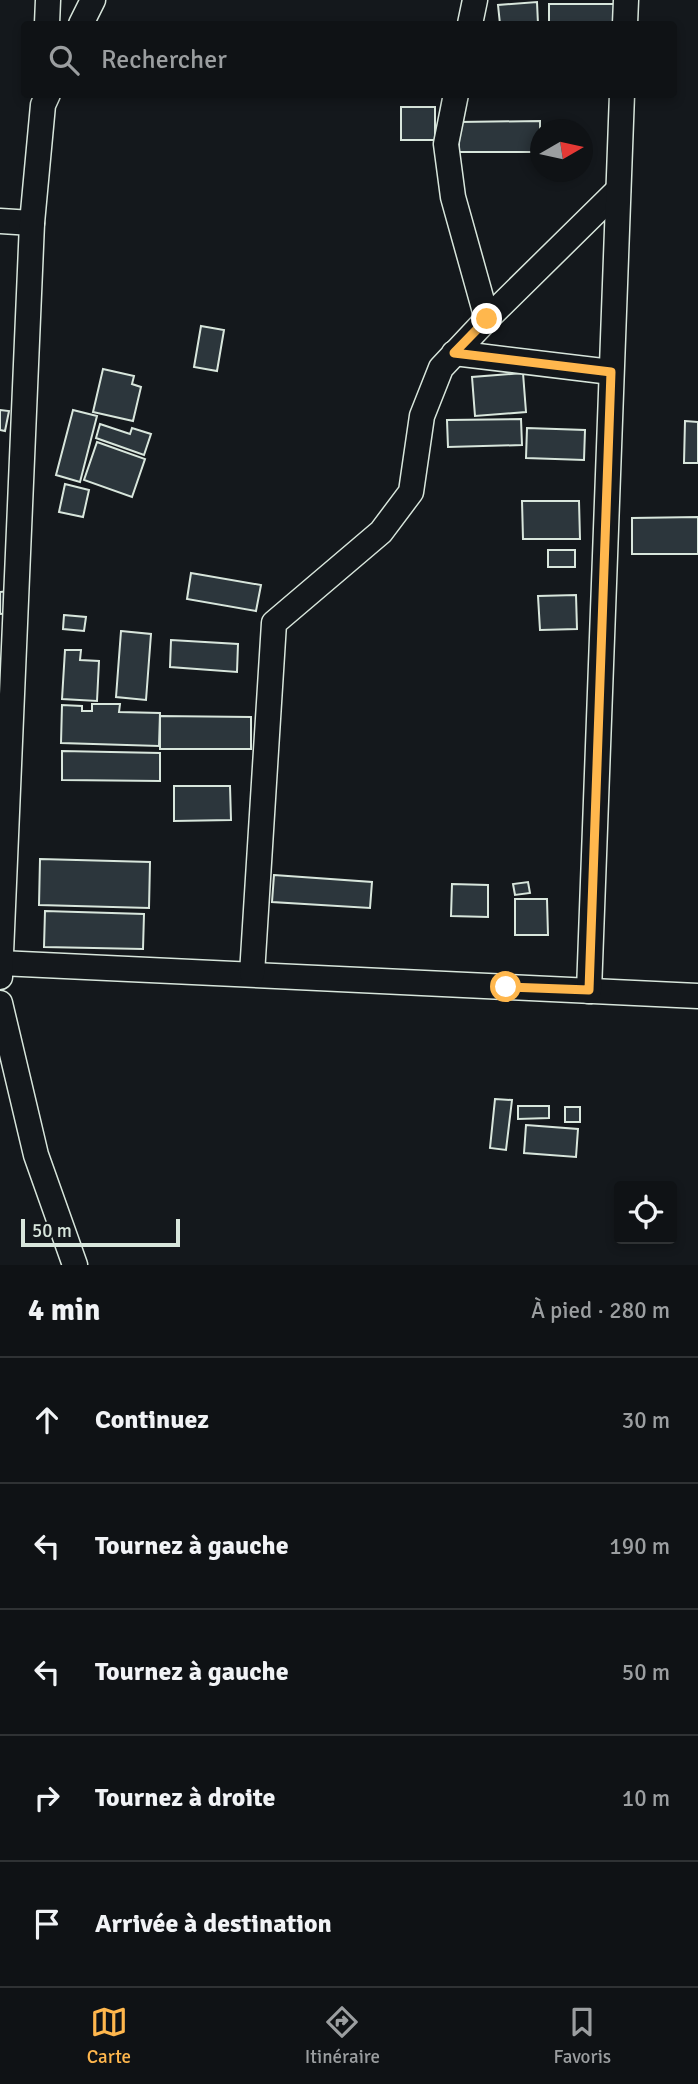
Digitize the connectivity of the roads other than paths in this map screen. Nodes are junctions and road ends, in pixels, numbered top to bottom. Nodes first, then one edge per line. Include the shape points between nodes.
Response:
1 (48, 0) edge
2 (93, 0) edge
3 (475, 0) edge
4 (626, 0) edge
5 (47, 21) edge
6 (82, 21) edge
7 (471, 21) edge
8 (625, 21) edge
9 (45, 98) edge
10 (455, 98) edge
11 (622, 98) edge
12 (618, 190) junction
13 (0, 221) edge
14 (32, 223) junction
15 (487, 319) junction
16 (454, 353) junction
17 (611, 372) junction
18 (0, 963) edge
19 (252, 974) junction
20 (0, 977) edge
21 (589, 990) junction
22 (698, 996) edge
23 (0, 1003) edge
24 (75, 1265) edge

1 - 5 street
2 - 6 street
3 - 7 street
4 - 8 street
9 - 14 street
10 - 15 street via 446,144 453,197
11 - 12 street
12 - 15 street
12 - 17 street
13 - 14 street
14 - 18 street
15 - 16 street
16 - 17 street
16 - 19 street via 441,368 422,416 411,492 381,532 274,623
17 - 21 street
18 - 19 street
18 - 20 street
19 - 21 street
21 - 22 street
23 - 24 street via 36,1155

